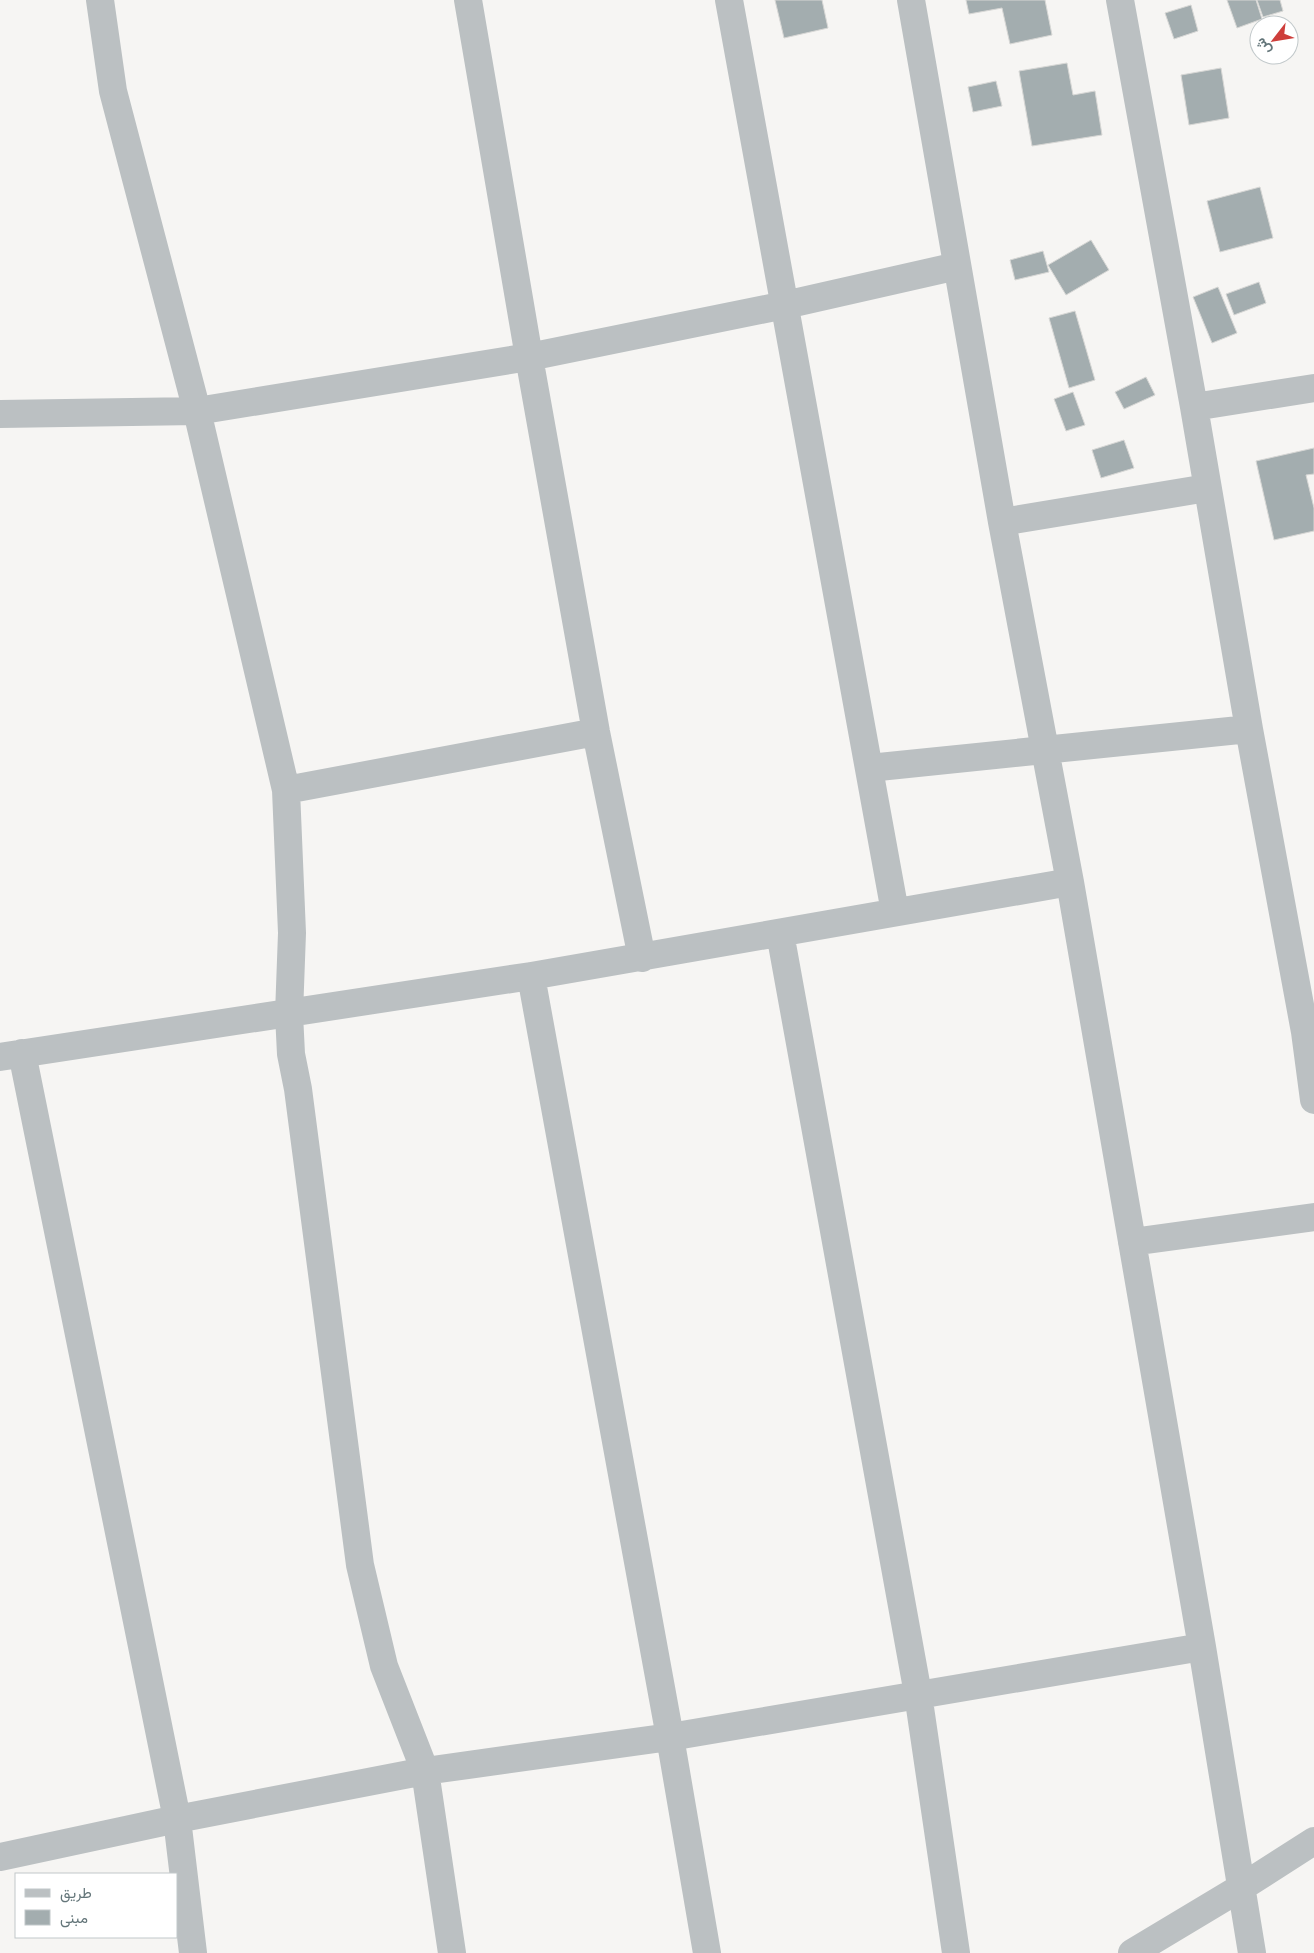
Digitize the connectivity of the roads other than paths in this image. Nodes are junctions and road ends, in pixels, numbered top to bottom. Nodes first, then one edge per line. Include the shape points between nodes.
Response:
1 (100, 0) edge
2 (468, 0) edge
3 (729, 0) edge
4 (912, 0) edge
5 (1120, 0) edge
6 (957, 266) junction
7 (785, 305) junction
8 (529, 357) junction
9 (1314, 388) edge
10 (1194, 407) junction
11 (197, 411) junction
12 (0, 414) edge
13 (1207, 488) junction
14 (1002, 522) junction
15 (1249, 729) junction
16 (596, 732) junction
17 (1046, 749) junction
18 (869, 768) junction
19 (286, 790) junction
20 (1070, 882) junction
21 (895, 912) junction
22 (780, 933) junction
23 (642, 958) junction
24 (531, 976) junction
25 (289, 1014) junction
26 (1309, 1032) edge
27 (11, 1055) edge
28 (1314, 1100) edge
29 (1314, 1217) edge
30 (1132, 1242) junction
31 (1202, 1647) junction
32 (918, 1694) junction
33 (670, 1737) junction
34 (425, 1772) junction
35 (176, 1819) junction
36 (1314, 1841) edge
37 (0, 1857) edge
38 (1242, 1888) junction
39 (193, 1953) edge
40 (452, 1953) edge
41 (707, 1953) edge
42 (956, 1953) edge
43 (1132, 1953) edge
44 (1252, 1953) edge

1 - 11 street via 114,91
2 - 8 street
3 - 7 street
4 - 6 street
5 - 10 street
6 - 7 street
6 - 14 street
7 - 8 street
7 - 18 street
8 - 11 street
8 - 16 street
9 - 10 street
10 - 13 street
11 - 12 street
11 - 19 street
13 - 14 street
13 - 15 street
14 - 17 street
15 - 17 street
15 - 26 street
16 - 19 street
16 - 23 street
17 - 18 street
17 - 20 street
18 - 21 street
19 - 25 street via 292,933
20 - 21 street
20 - 30 street
21 - 22 street
22 - 23 street
22 - 32 street
23 - 24 street
24 - 25 street
24 - 33 street
25 - 27 street
25 - 34 street via 291,1054 360,1564 384,1666
26 - 28 street
27 - 35 street
29 - 30 street
30 - 31 street
31 - 32 street
31 - 38 street
32 - 33 street
32 - 42 street
33 - 34 street
33 - 41 street
34 - 35 street
34 - 40 street
35 - 37 street
35 - 39 street
36 - 38 street
38 - 43 street
38 - 44 street

